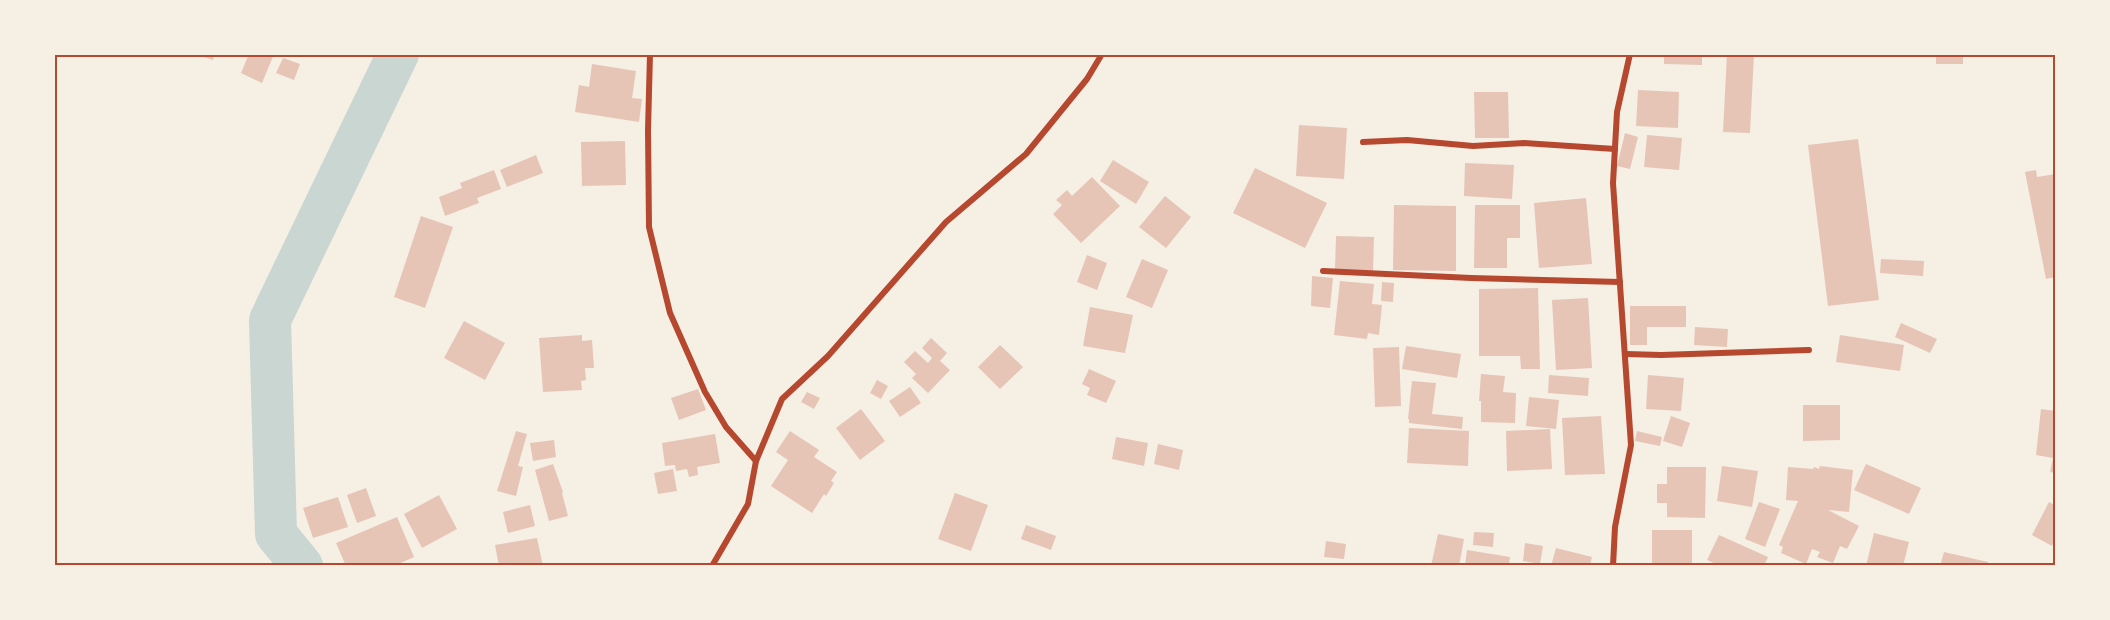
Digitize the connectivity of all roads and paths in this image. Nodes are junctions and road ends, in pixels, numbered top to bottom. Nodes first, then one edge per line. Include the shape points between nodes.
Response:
1 (650, 54) edge
2 (1102, 54) edge
3 (1630, 54) edge
4 (1363, 142) dead end
5 (1615, 149) junction
6 (1323, 271) dead end
7 (1620, 282) junction
8 (1809, 351) dead end
9 (1626, 354) junction
10 (756, 461) junction
11 (712, 566) edge
12 (1613, 566) edge

1 - 10 street via 649,227 670,313 705,392 726,426
2 - 10 street via 1088,79 1026,154 946,222 828,356 782,399
3 - 5 street via 1617,112
4 - 5 street via 1407,140 1473,146 1524,143
5 - 7 street via 1613,183
6 - 7 street
7 - 9 street
8 - 9 street
9 - 12 street via 1631,445 1615,527
10 - 11 street via 748,504

